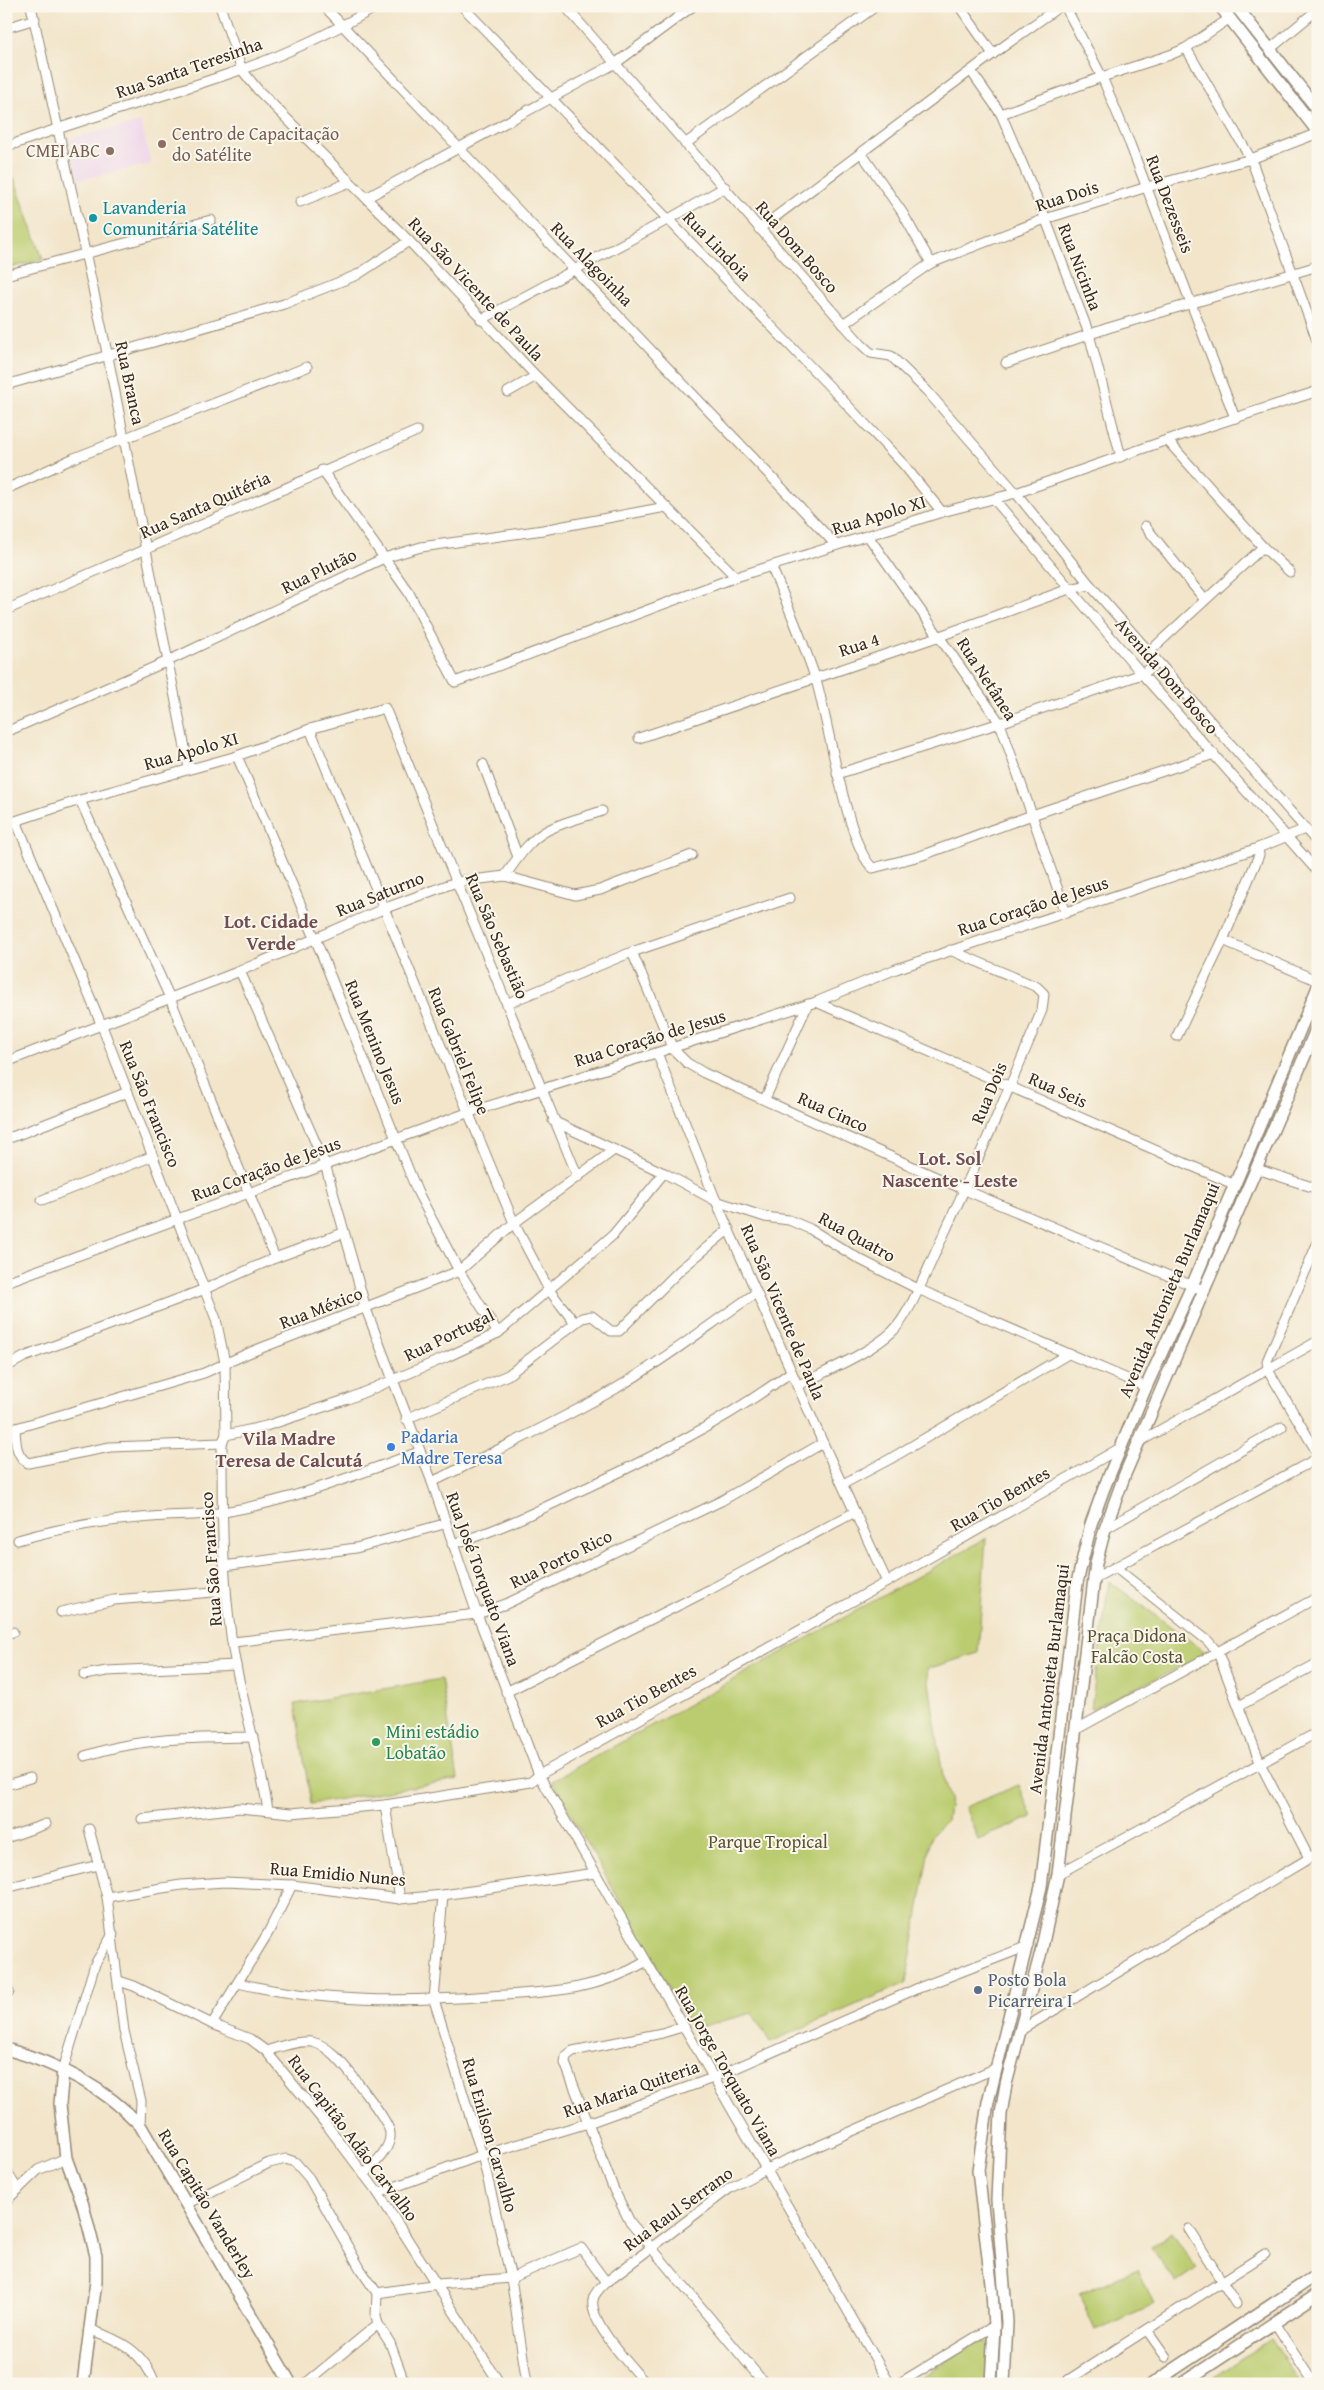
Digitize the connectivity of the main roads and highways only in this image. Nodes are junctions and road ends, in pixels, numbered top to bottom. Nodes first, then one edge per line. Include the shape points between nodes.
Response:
1 (1220, 6) edge
2 (1236, 6) edge
3 (1314, 96) edge
4 (1318, 110) edge
5 (1318, 132) edge
6 (1318, 987) edge
7 (1318, 1026) edge
8 (1282, 1074) junction
9 (1294, 1079) junction
10 (1133, 1419) junction
11 (1147, 1424) junction
12 (1139, 1442) junction
13 (1120, 1448) junction
14 (1074, 1604) junction
15 (1090, 1605) junction
16 (1071, 1628) junction
17 (1087, 1630) junction
18 (1028, 1946) junction
19 (1042, 1947) junction
20 (1022, 1967) junction
21 (1037, 1969) junction
22 (6, 2049) edge
23 (64, 2070) junction
24 (998, 2217) junction
25 (984, 2218) junction
26 (1001, 2244) junction
27 (987, 2246) junction
28 (1318, 2274) edge
29 (1318, 2294) edge
30 (1264, 2309) junction
31 (1274, 2323) junction
32 (83, 2384) edge
33 (291, 2384) edge
34 (991, 2384) edge
35 (1004, 2384) edge
36 (1152, 2384) edge
37 (1181, 2384) edge

1 - 5 main road
2 - 3 main road
3 - 4 main road
6 - 8 main road, Avenida Antonieta Burlamaqui
7 - 9 main road, Avenida Antonieta Burlamaqui
8 - 9 main road
8 - 10 main road, Avenida Antonieta Burlamaqui
9 - 11 main road, Avenida Antonieta Burlamaqui
10 - 11 main road
10 - 13 main road, Avenida Antonieta Burlamaqui
11 - 12 main road, Avenida Antonieta Burlamaqui
12 - 13 main road
12 - 15 main road, Avenida Antonieta Burlamaqui via 1105,1529
13 - 14 main road, Avenida Antonieta Burlamaqui via 1091,1524
14 - 15 main road
14 - 16 main road, Avenida Antonieta Burlamaqui
15 - 17 main road, Avenida Antonieta Burlamaqui
16 - 17 main road
16 - 18 main road, Avenida Antonieta Burlamaqui via 1041,1887
17 - 19 main road, Avenida Antonieta Burlamaqui via 1058,1874
18 - 19 main road
18 - 20 main road, Avenida Antonieta Burlamaqui
19 - 21 main road, Avenida Antonieta Burlamaqui
20 - 21 main road
20 - 25 main road, Avenida Antonieta Burlamaqui via 986,2111 978,2170
21 - 24 main road, Avenida Antonieta Burlamaqui via 1001,2114
22 - 23 main road, Rua Capitão Vanderley
23 - 32 main road via 60,2104 66,2158 95,2251 96,2281
23 - 33 main road, Rua Capitão Vanderley via 122,2107 140,2125
24 - 25 main road
24 - 26 main road, Avenida Antonieta Burlamaqui
25 - 27 main road, Avenida Antonieta Burlamaqui
26 - 27 main road
26 - 35 main road, Avenida Antonieta Burlamaqui via 1007,2322
27 - 34 main road, Avenida Antonieta Burlamaqui via 994,2326
28 - 30 main road
29 - 31 main road
30 - 31 main road
30 - 36 main road
31 - 37 main road

